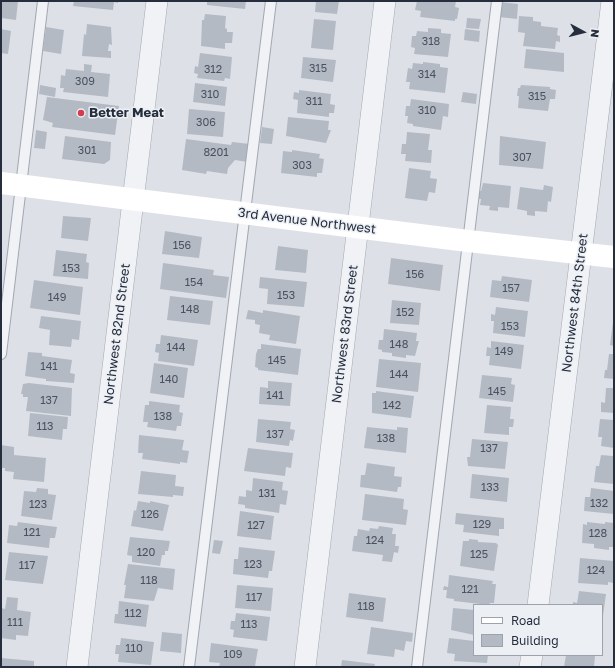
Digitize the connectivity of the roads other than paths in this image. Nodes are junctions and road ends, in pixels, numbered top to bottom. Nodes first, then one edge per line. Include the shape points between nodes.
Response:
1 (43, 1) edge
2 (157, 1) edge
3 (270, 1) edge
4 (384, 1) edge
5 (497, 1) edge
6 (612, 1) edge
7 (11, 184) edge
8 (134, 199) junction
9 (243, 213) junction
10 (358, 227) junction
11 (468, 241) junction
12 (581, 253) junction
13 (614, 257) edge
14 (1, 354) edge
15 (538, 604) edge
16 (532, 656) edge
17 (77, 667) edge
18 (189, 667) edge
19 (305, 667) edge
20 (416, 667) edge
21 (530, 667) edge

1 - 7 lane
2 - 8 street, Northwest 82nd Street
3 - 9 lane
4 - 10 street, Northwest 83rd Street
5 - 11 lane
6 - 12 street, Northwest 84th Street
7 - 8 street, 3rd Avenue Northwest
7 - 14 lane
8 - 9 street, 3rd Avenue Northwest
8 - 17 street, Northwest 82nd Street
9 - 10 street, 3rd Avenue Northwest
9 - 18 lane
10 - 11 street, 3rd Avenue Northwest
10 - 19 street, Northwest 83rd Street
11 - 12 street, 3rd Avenue Northwest
11 - 20 lane
12 - 13 street, 3rd Avenue Northwest
12 - 15 street, Northwest 84th Street
16 - 21 street

